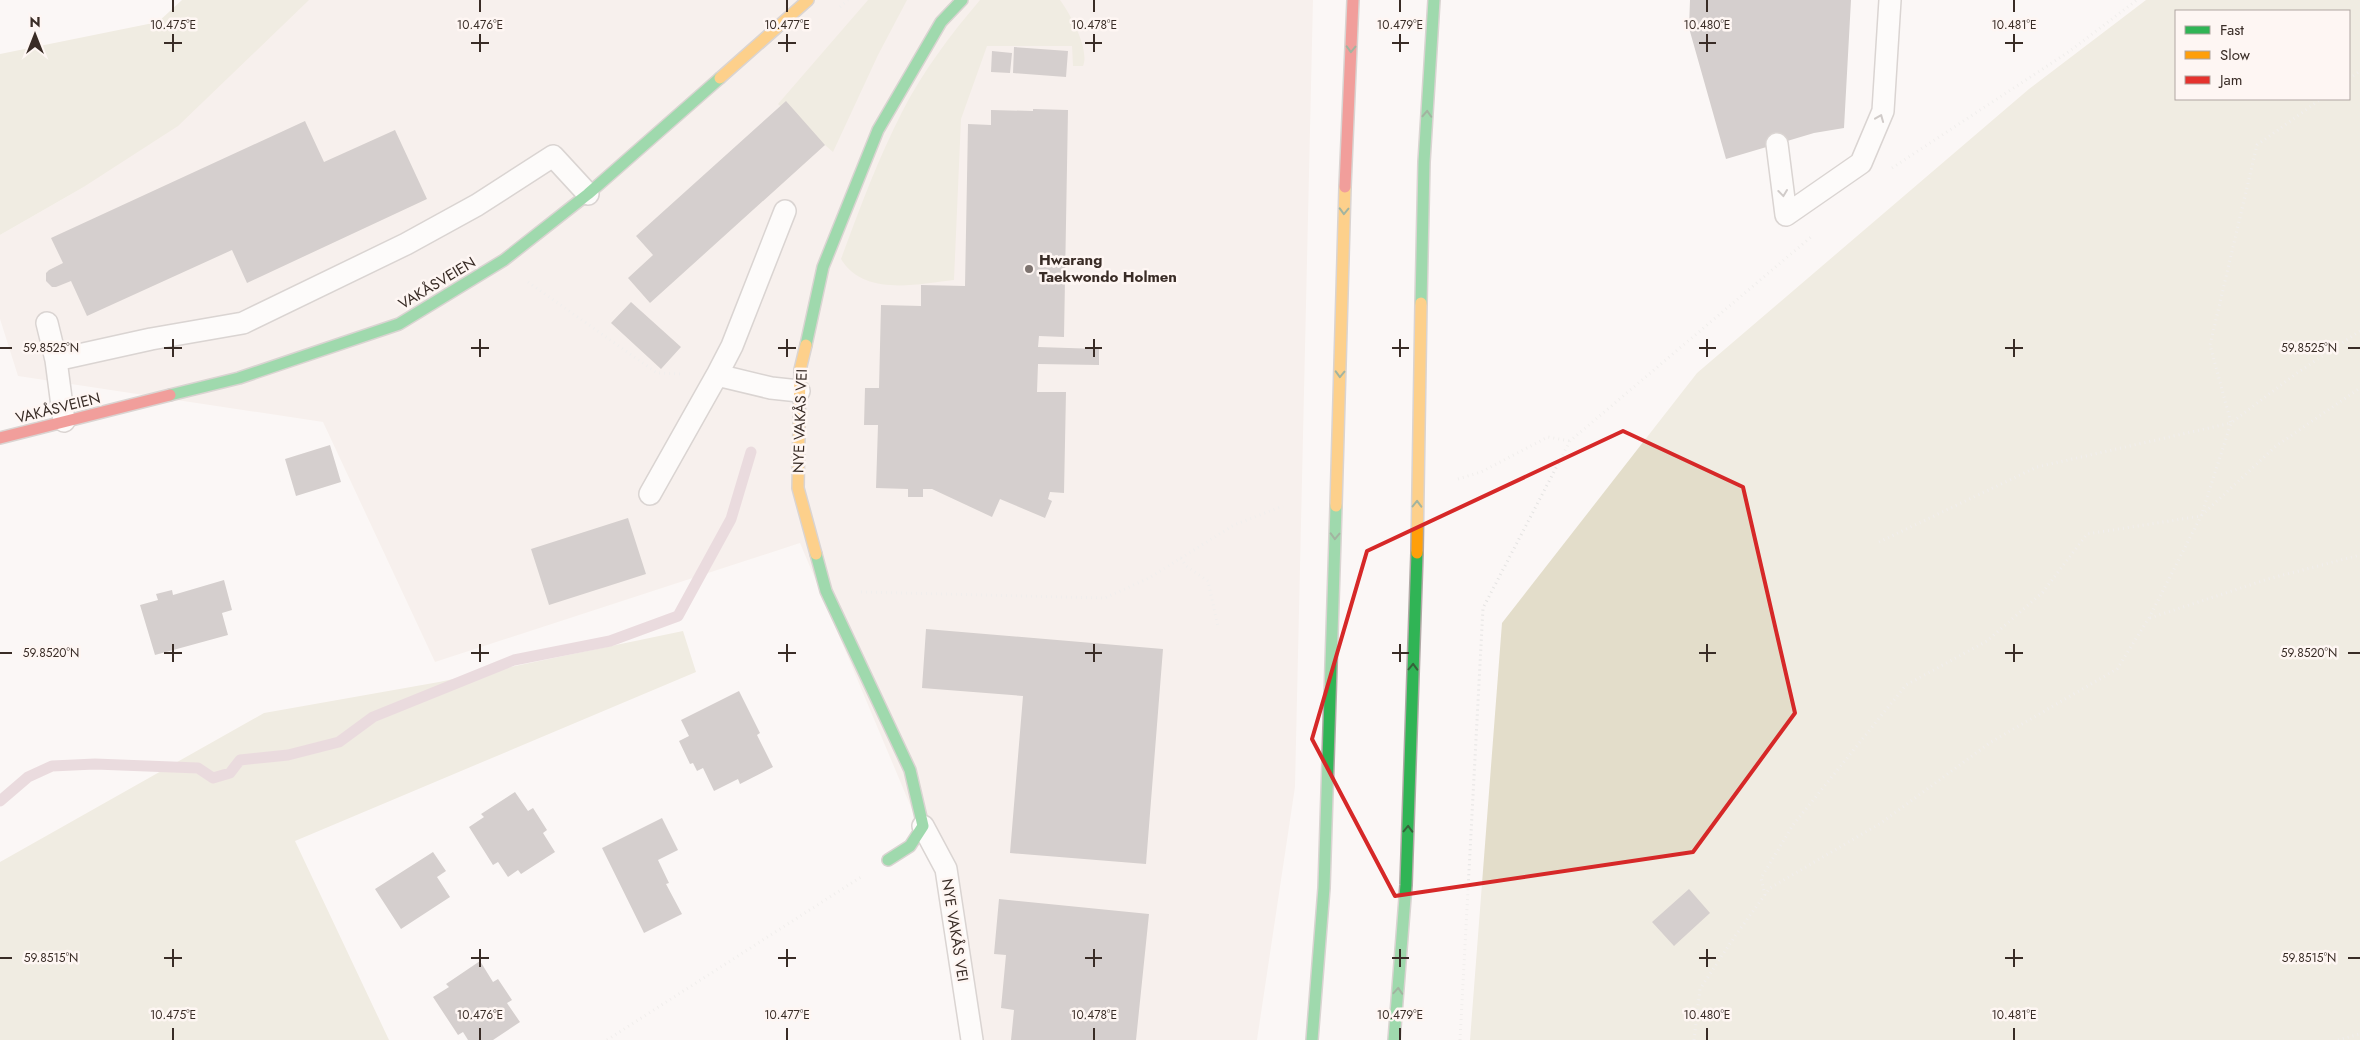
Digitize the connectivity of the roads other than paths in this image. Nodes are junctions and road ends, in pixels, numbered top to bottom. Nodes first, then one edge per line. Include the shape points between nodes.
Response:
1 (808, 0) edge
2 (962, 0) edge
3 (1353, 0) edge
4 (1434, 0) edge
5 (1890, 0) edge
6 (1777, 144) dead end
7 (588, 194) junction
8 (785, 211) dead end
9 (47, 323) dead end
10 (56, 360) junction
11 (717, 375) junction
12 (799, 391) junction
13 (64, 421) junction
14 (0, 438) edge
15 (650, 494) dead end
16 (923, 826) junction
17 (888, 860) road end
18 (972, 1040) edge
19 (1312, 1040) edge
20 (1394, 1040) edge

1 - 7 main road, VAKÅSVEIEN
2 - 12 main road, NYE VAKÅS VEI via 941,22 878,130 823,267 800,370
3 -> 19 main road via 1324,888
20 -> 4 main road via 1407,875 1424,162
6 -> 5 lane via 1786,215 1861,163 1883,111
7 - 10 lane via 553,156 406,244 243,323
7 - 13 main road, VAKÅSVEIEN via 504,260 399,324 239,378
8 - 11 lane via 732,346
9 - 10 lane
10 - 13 lane
11 - 12 lane
11 - 15 lane
12 - 16 main road, NYE VAKÅS VEI via 798,488 826,591 910,770
13 - 14 main road, VAKÅSVEIEN
16 - 17 main road via 910,846
16 - 18 lane, NYE VAKÅS VEI via 946,869

